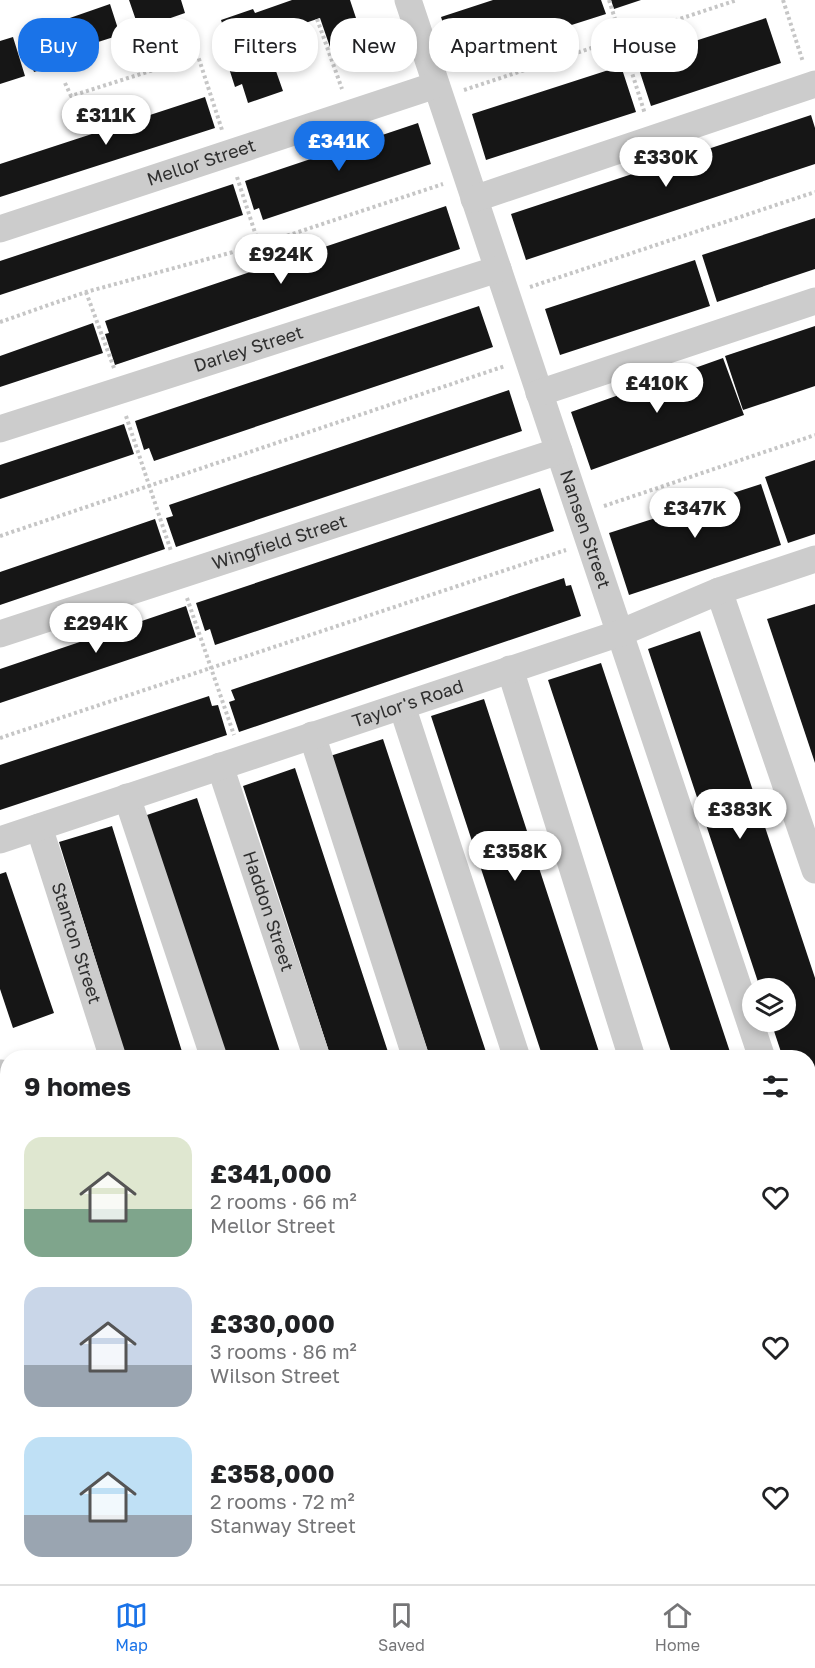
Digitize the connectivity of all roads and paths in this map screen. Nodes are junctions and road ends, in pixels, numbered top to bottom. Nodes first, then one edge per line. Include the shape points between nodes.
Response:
1 (609, 0) edge
2 (737, 0) edge
3 (783, 0) edge
4 (410, 1) edge
5 (615, 18) edge
6 (683, 18) edge
7 (318, 25) edge
8 (591, 48) edge
9 (632, 72) edge
10 (65, 82) dead end
11 (813, 84) edge
12 (438, 91) junction
13 (350, 113) junction
14 (653, 138) junction
15 (229, 153) junction
16 (470, 188) junction
17 (815, 192) edge
18 (0, 230) edge
19 (259, 245) junction
20 (498, 268) junction
21 (86, 292) junction
22 (507, 295) junction
23 (815, 301) edge
24 (0, 322) edge
25 (528, 358) junction
26 (118, 393) junction
27 (539, 393) junction
28 (0, 429) edge
29 (815, 435) edge
30 (559, 451) junction
31 (149, 485) junction
32 (580, 514) junction
33 (0, 536) edge
34 (590, 542) junction
35 (815, 559) edge
36 (179, 575) junction
37 (719, 591) junction
38 (620, 633) junction
39 (0, 634) edge
40 (212, 668) junction
41 (510, 669) junction
42 (402, 706) junction
43 (312, 735) junction
44 (0, 738) edge
45 (231, 762) junction
46 (128, 797) junction
47 (39, 827) junction
48 (0, 840) edge
49 (815, 870) edge
50 (110, 1050) edge
51 (211, 1050) edge
52 (315, 1050) edge
53 (413, 1050) edge
54 (514, 1050) edge
55 (630, 1050) edge
56 (759, 1050) edge

1 - 5 path
2 - 6 path
3 - 11 path
4 - 12 street, Nansen Street
7 - 13 path
8 - 12 path
9 - 14 path
10 - 15 path via 71,96 198,56
11 - 14 street
12 - 13 street, Mellor Street
12 - 16 street, Nansen Street
13 - 15 street, Mellor Street
14 - 16 street
15 - 18 street, Mellor Street
15 - 19 path
16 - 19 path
16 - 20 street, Nansen Street
17 - 22 path
19 - 21 path
20 - 22 street, Nansen Street
20 - 26 street, Darley Street
21 - 24 path
21 - 26 path via 114,369
22 - 25 street, Nansen Street
23 - 27 street
25 - 27 street, Nansen Street
25 - 31 path
26 - 28 street, Darley Street
26 - 31 path
27 - 30 street, Nansen Street
29 - 32 path
30 - 32 street, Nansen Street
30 - 36 street, Wingfield Street
31 - 33 path
31 - 36 path
32 - 34 street, Nansen Street
34 - 38 street, Nansen Street
34 - 40 path
35 - 37 street, Taylor's Road
36 - 39 street, Wingfield Street
36 - 40 path
37 - 38 street, Taylor's Road
37 - 49 street
38 - 41 street, Taylor's Road
38 - 56 street, Nansen Street
40 - 44 path
40 - 45 path
41 - 42 street, Taylor's Road
41 - 55 street
42 - 43 street, Taylor's Road
42 - 54 street
43 - 45 street, Taylor's Road
43 - 53 street
45 - 46 street, Taylor's Road
45 - 52 street, Haddon Street
46 - 47 street, Taylor's Road
46 - 51 street
47 - 48 street, Taylor's Road
47 - 50 street, Stanton Street

